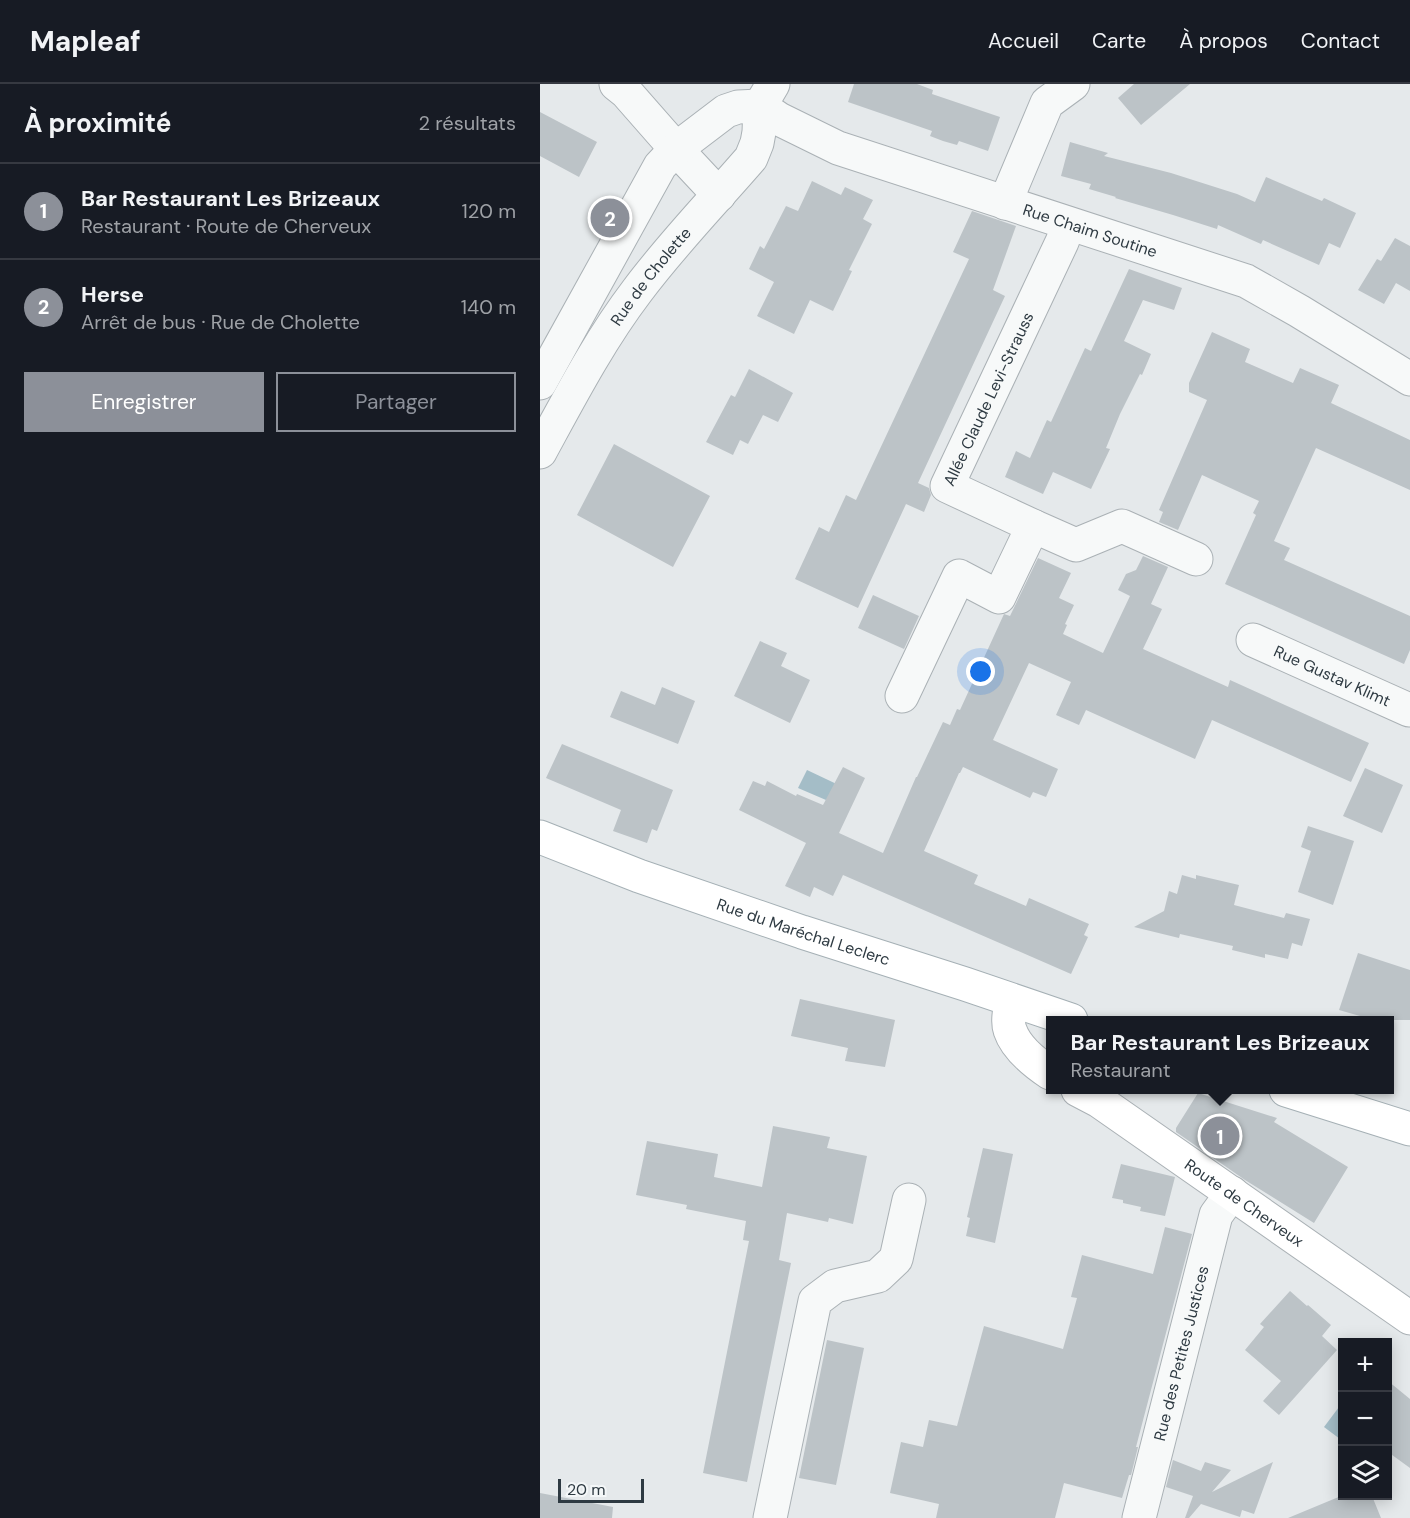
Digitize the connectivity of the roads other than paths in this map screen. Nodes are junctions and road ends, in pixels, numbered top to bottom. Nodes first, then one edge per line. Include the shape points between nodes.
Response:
1 (616, 84) edge
2 (1073, 84) edge
3 (767, 95) edge
4 (676, 149) junction
5 (719, 195) junction
6 (1005, 203) junction
7 (1070, 224) junction
8 (1410, 379) edge
9 (540, 383) edge
10 (540, 452) edge
11 (1033, 526) junction
12 (1196, 559) dead end
13 (1253, 640) dead end
14 (902, 696) dead end
15 (1410, 709) edge
16 (540, 837) edge
17 (1011, 1001) junction
18 (1058, 1016) edge
19 (1046, 1070) edge
20 (1091, 1094) edge
21 (1302, 1094) edge
22 (1410, 1129) edge
23 (1232, 1193) junction
24 (909, 1200) dead end
25 (1410, 1318) edge
26 (770, 1518) edge
27 (1139, 1518) edge

1 - 4 street
2 - 6 street via 1047,103
3 - 4 street via 726,111
3 - 5 street, Rue de Cholette via 751,158
3 - 6 street, Rue Chaim Soutine via 779,119 838,148
4 - 5 street
4 - 9 street via 648,184
5 - 10 street, Rue de Cholette via 651,273 612,326
6 - 7 street, Rue Chaim Soutine
7 - 8 street, Rue Chaim Soutine via 1246,281
7 - 11 street, Allée Claude Levi-Strauss via 947,486
11 - 12 street, Allée Claude Levi-Strauss via 1076,545 1122,526
11 - 14 street via 999,597 959,576
13 - 15 street, Rue Gustav Klimt
16 - 17 main road, Rue du Maréchal Leclerc via 639,876
17 - 18 main road, Rue du Maréchal Leclerc
17 - 19 main road via 1009,1029 1019,1046
20 - 23 main road, Route de Cherveux
21 - 22 main road
23 - 25 main road, Route de Cherveux
23 - 27 street, Rue des Petites Justices via 1216,1215
24 - 26 street via 896,1258 878,1276 835,1286 815,1301

